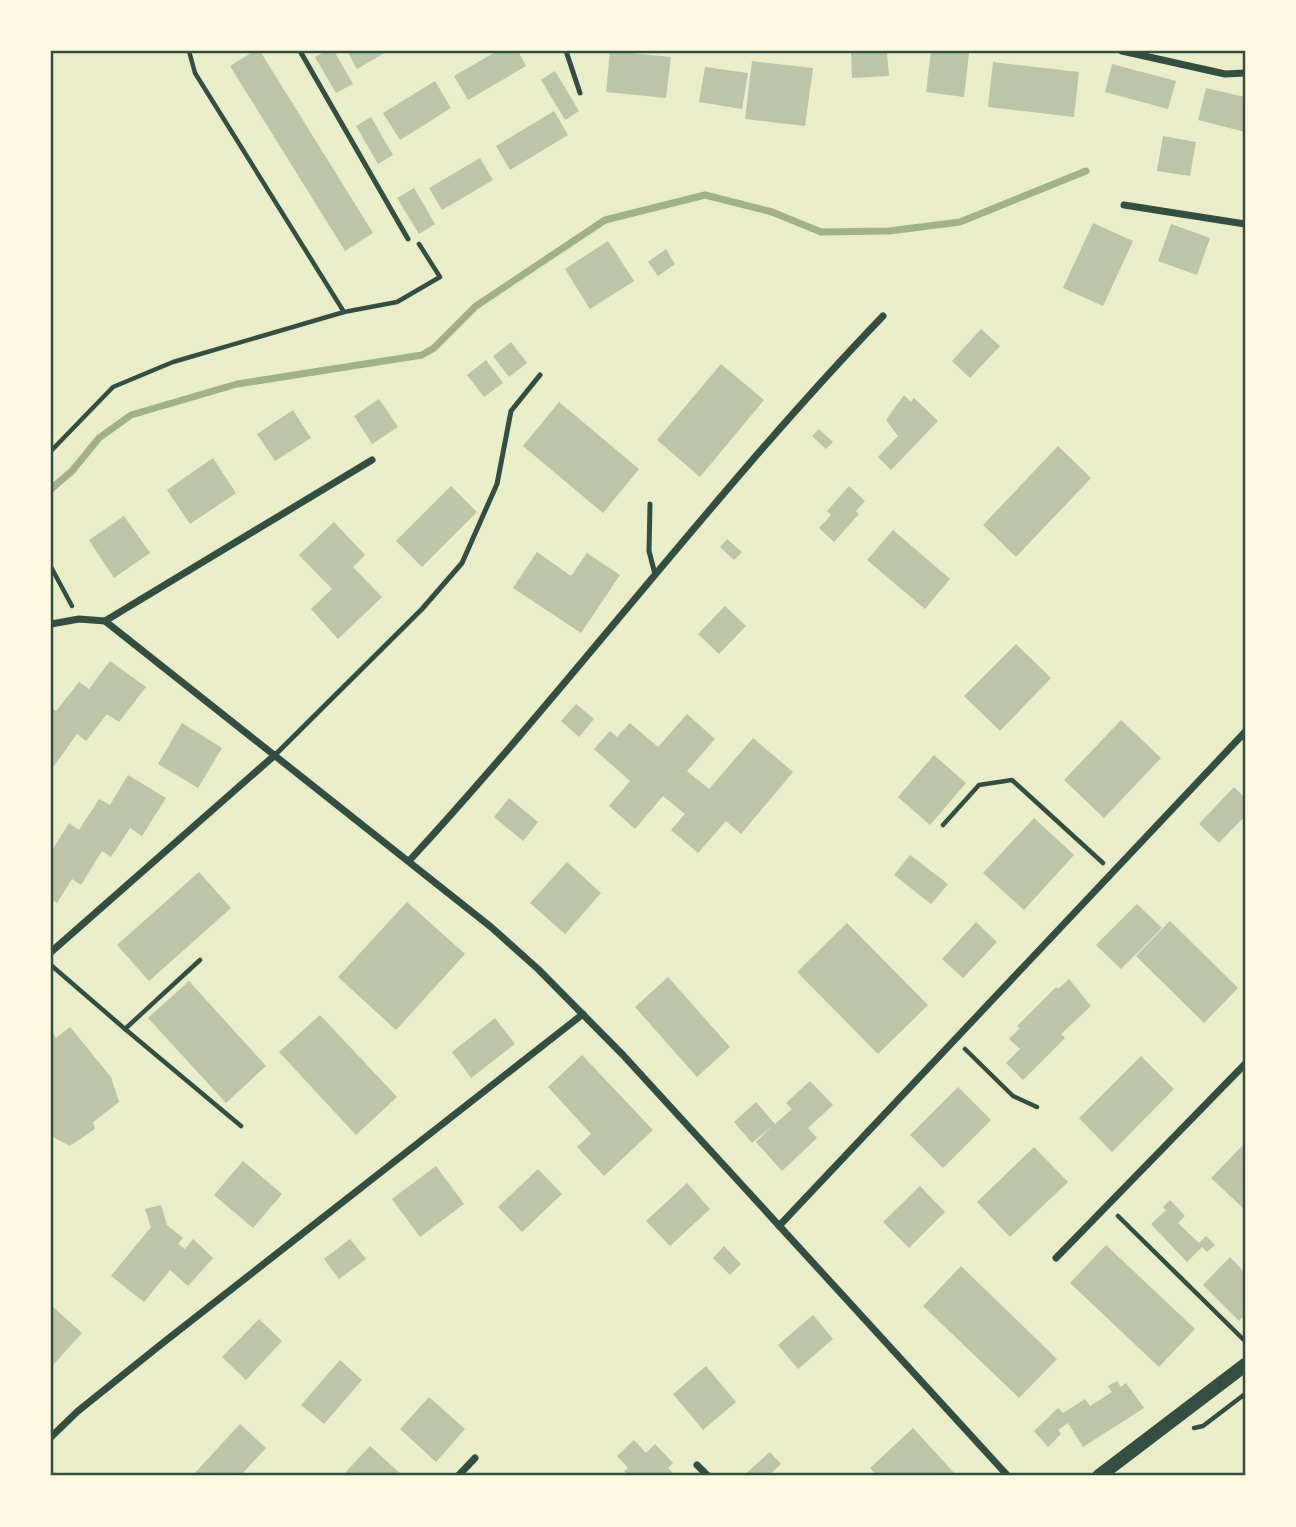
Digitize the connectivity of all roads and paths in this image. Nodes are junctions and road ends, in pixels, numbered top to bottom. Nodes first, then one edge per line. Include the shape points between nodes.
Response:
1 (188, 51) edge
2 (300, 51) edge
3 (566, 51) edge
4 (1122, 51) edge
5 (1245, 73) edge
6 (580, 93) dead end
7 (1124, 205) dead end
8 (1245, 224) edge
9 (408, 239) dead end
10 (424, 252) dead end
11 (344, 312) junction
12 (883, 316) dead end
13 (540, 374) dead end
14 (51, 452) edge
15 (372, 460) dead end
16 (650, 504) dead end
17 (51, 567) edge
18 (655, 574) junction
19 (79, 619) junction
20 (105, 621) junction
21 (51, 624) edge
22 (1245, 732) edge
23 (275, 755) junction
24 (943, 825) dead end
25 (409, 861) junction
26 (1114, 873) junction
27 (51, 952) edge
28 (200, 960) dead end
29 (51, 965) edge
30 (583, 1014) junction
31 (125, 1029) junction
32 (955, 1040) junction
33 (1245, 1064) edge
34 (1037, 1107) dead end
35 (241, 1126) dead end
36 (1107, 1205) junction
37 (779, 1226) junction
38 (1056, 1258) dead end
39 (1245, 1341) edge
40 (1245, 1365) edge
41 (1245, 1394) edge
42 (1203, 1426) dead end
43 (51, 1437) edge
44 (475, 1458) dead end
45 (697, 1465) dead end
46 (458, 1476) edge
47 (708, 1476) edge
48 (1008, 1476) edge
49 (1099, 1476) edge

1 - 11 path via 195,73
2 - 9 lane
3 - 6 lane
4 - 5 street via 1225,74
7 - 8 street
10 - 11 path via 440,277 397,302
11 - 14 path via 173,362 113,387
12 - 18 street
13 - 23 lane via 511,411 497,484 462,563
15 - 20 street
16 - 18 lane via 649,551
17 - 19 path
18 - 25 street via 534,721
19 - 20 street
19 - 21 street
20 - 23 street
22 - 26 street
23 - 25 street
23 - 27 street
24 - 26 path via 979,785 1012,780
25 - 30 street via 491,927
26 - 32 street
28 - 31 path
29 - 31 path
30 - 37 street
30 - 43 street via 78,1410
31 - 35 path
32 - 34 path via 1013,1096
32 - 37 street
33 - 36 street
36 - 38 street
36 - 39 path
37 - 48 street
40 - 49 main road
41 - 42 path
44 - 46 street
45 - 47 street

